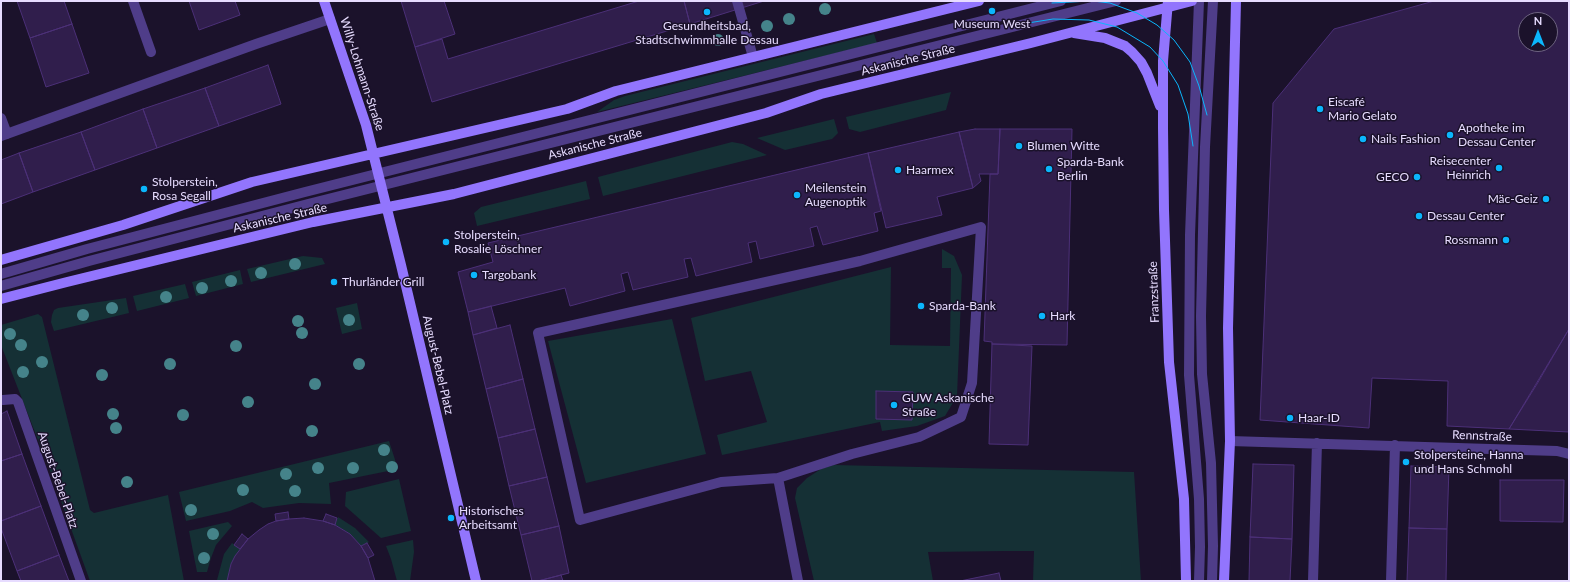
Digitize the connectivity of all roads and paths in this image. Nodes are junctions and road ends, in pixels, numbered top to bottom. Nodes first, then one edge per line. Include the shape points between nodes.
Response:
1 (132, 1) edge
2 (324, 1) edge
3 (737, 1) edge
4 (979, 1) edge
5 (1061, 1) edge
6 (1116, 1) edge
7 (1192, 1) edge
8 (1199, 1) edge
9 (1213, 1) edge
10 (1236, 1) edge
11 (1168, 4) edge
12 (330, 19) junction
13 (1070, 32) junction
14 (151, 52) dead end
15 (753, 57) junction
16 (1162, 114) junction
17 (1, 118) edge
18 (4, 135) edge
19 (374, 155) junction
20 (378, 174) junction
21 (381, 186) junction
22 (386, 208) junction
23 (1, 260) edge
24 (1, 274) edge
25 (1, 286) edge
26 (1, 299) edge
27 (3, 400) dead end
28 (1230, 441) junction
29 (1317, 443) junction
30 (1395, 445) junction
31 (1569, 454) edge
32 (778, 478) junction
33 (81, 581) edge
34 (476, 581) edge
35 (798, 581) edge
36 (1186, 581) edge
37 (1199, 581) edge
38 (1212, 581) edge
39 (1224, 581) edge
40 (1313, 581) edge
41 (1391, 581) edge

1 - 14 street
2 - 12 main road, Willy-Lohmann-Straße
3 - 15 street
4 - 15 main road
5 - 20 street
6 - 21 street
7 - 11 main road, Askanische Straße
8 - 37 street via 1188,375 1199,499
9 - 38 street via 1205,155 1201,316 1202,374 1211,463
10 - 28 main road via 1229,312
11 - 13 main road, Askanische Straße
11 - 16 main road, Franzstraße
12 - 18 street
12 - 19 main road, Willy-Lohmann-Straße via 360,105
13 - 16 main road via 1105,38 1125,46 1132,52 1147,72
13 - 22 main road, Askanische Straße via 821,94 766,113 614,153 454,194
15 - 19 main road via 616,91 566,109
16 - 36 main road, Franzstraße via 1169,362 1184,499
17 - 18 street
19 - 20 main road, August-Bebel-Platz
19 - 23 main road via 252,182 123,226
20 - 21 main road, August-Bebel-Platz
20 - 24 street via 87,249
21 - 22 main road, August-Bebel-Platz
21 - 25 street
22 - 26 main road, Askanische Straße via 313,222
22 - 34 main road, August-Bebel-Platz
27 - 33 street, August-Bebel-Platz via 15,399 18,402
28 - 29 street, Rennstraße
28 - 39 main road
29 - 30 street, Rennstraße
29 - 40 street
30 - 31 street, Rennstraße via 1557,451
30 - 41 street
32 - 32 street via 852,454 918,437 961,417 972,383 981,227 860,261 538,333 580,520 721,482
32 - 35 street

